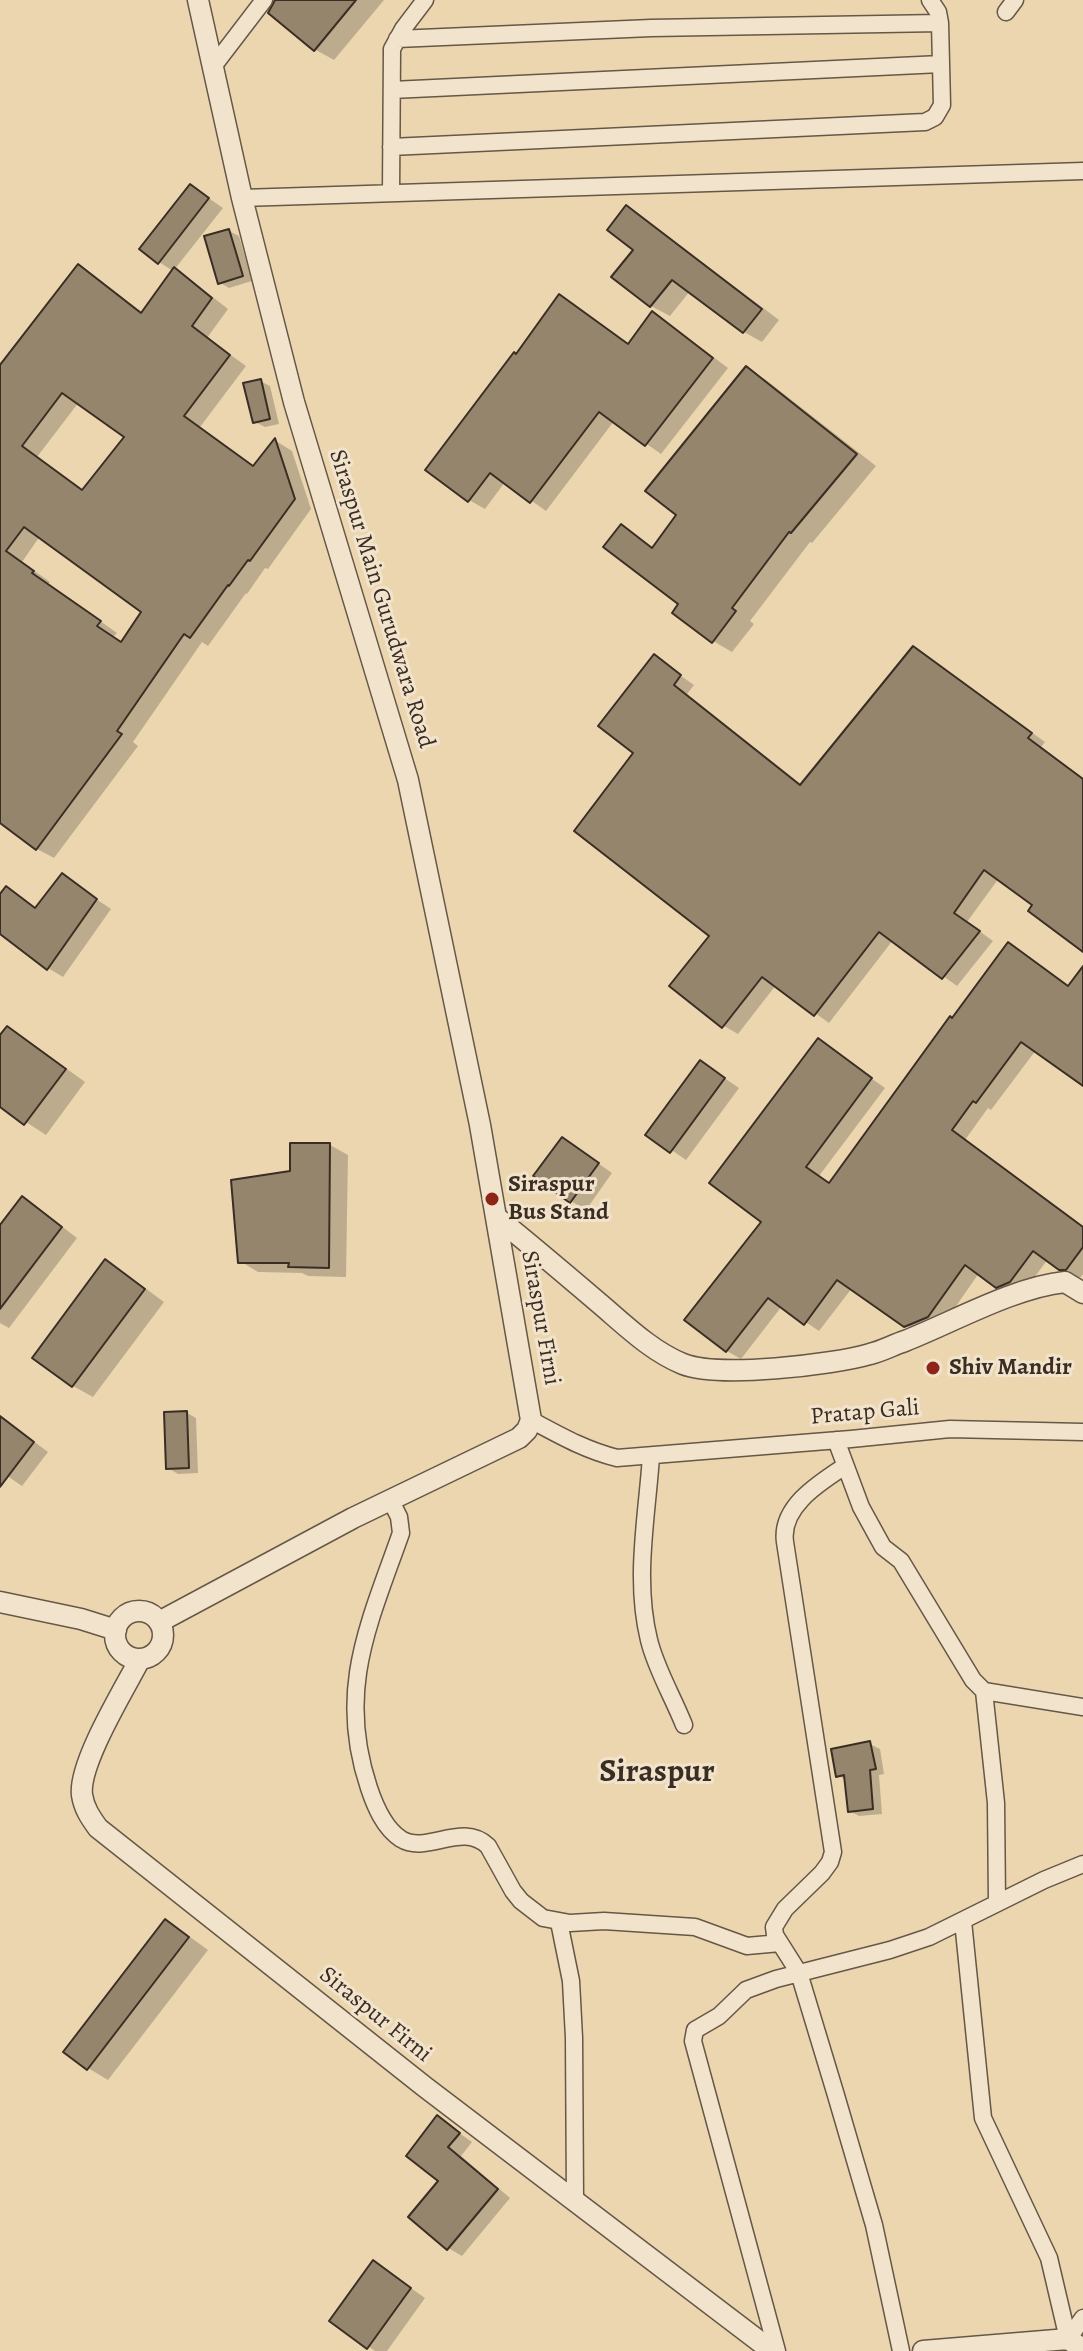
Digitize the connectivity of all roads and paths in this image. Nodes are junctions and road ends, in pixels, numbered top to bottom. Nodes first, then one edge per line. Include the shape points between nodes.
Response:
1 (198, 0) edge
2 (264, 0) edge
3 (425, 0) edge
4 (930, 0) edge
5 (940, 23) junction
6 (397, 39) junction
7 (941, 64) junction
8 (212, 68) junction
9 (392, 90) junction
10 (391, 147) junction
11 (1083, 171) edge
12 (391, 193) junction
13 (242, 198) junction
14 (496, 1217) junction
15 (1083, 1293) edge
16 (531, 1420) junction
17 (1083, 1432) edge
18 (836, 1440) junction
19 (651, 1456) junction
20 (845, 1466) junction
21 (391, 1501) junction
22 (0, 1602) edge
23 (159, 1622) junction
24 (116, 1630) junction
25 (140, 1659) junction
26 (984, 1691) junction
27 (1083, 1707) edge
28 (684, 1725) dead end
29 (1083, 1864) edge
30 (997, 1902) junction
31 (963, 1921) junction
32 (559, 1922) junction
33 (780, 1943) junction
34 (799, 1973) junction
35 (575, 2200) junction
36 (1083, 2318) edge
37 (1075, 2344) edge
38 (774, 2351) edge
39 (901, 2351) edge
40 (923, 2351) edge

1 - 8 street, Siraspur Main Gurudwara Road
2 - 8 street
3 - 6 street
4 - 5 street
5 - 6 street
5 - 7 street
6 - 9 street via 392,49
7 - 9 street
7 - 10 street via 942,105 925,122
8 - 13 street, Siraspur Main Gurudwara Road
9 - 10 street
10 - 12 street
11 - 12 street
12 - 13 street
13 - 14 street, Siraspur Main Gurudwara Road via 294,402 408,780
14 - 15 street, Siraspur Firni via 653,1348 686,1366 736,1370 869,1355 1034,1289 1065,1282
14 - 16 street, Siraspur Firni
16 - 19 street, Pratap Gali via 596,1453
16 - 21 street, Siraspur Firni via 519,1438
17 - 18 street, Pratap Gali via 950,1429
18 - 19 street, Pratap Gali
18 - 20 street
19 - 28 street via 642,1553 645,1615 654,1656
20 - 26 street via 883,1547 901,1561
20 - 33 street via 801,1500 784,1526 833,1852 822,1873 778,1919 774,1927
21 - 23 street, Siraspur Firni
21 - 32 street via 401,1533 363,1639 354,1699 360,1755 375,1806 405,1842 466,1836 483,1841 521,1901 543,1918
22 - 24 street
23 - 24 street via 135,1611
23 - 25 street via 160,1646
24 - 25 street via 119,1647
25 - 35 street, Siraspur Firni via 87,1765 82,1792 98,1828
26 - 27 street
26 - 30 street via 996,1803
29 - 30 street
30 - 31 street
31 - 34 street via 903,1946
31 - 37 street via 983,2118 1049,2258
32 - 33 street via 695,1927 747,1946
32 - 35 street via 571,1981
33 - 34 street
34 - 38 street via 746,1990 693,2035
34 - 39 street via 874,2225
35 - 38 street, Siraspur Firni
36 - 37 street
37 - 40 street

